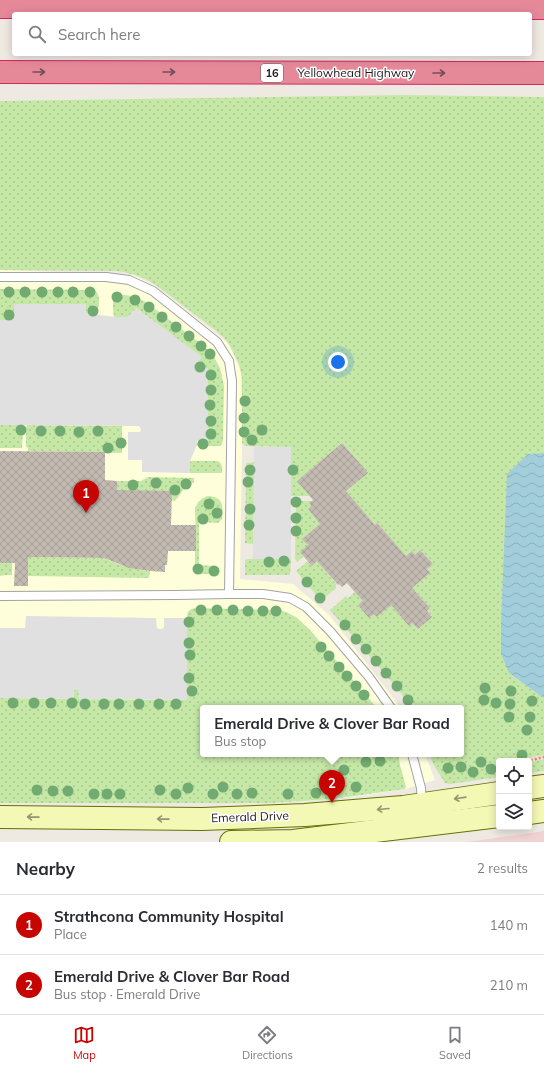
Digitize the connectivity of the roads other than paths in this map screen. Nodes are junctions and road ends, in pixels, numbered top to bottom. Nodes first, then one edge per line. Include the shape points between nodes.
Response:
1 (0, 7) edge
2 (544, 8) edge
3 (0, 72) edge
4 (544, 73) edge
5 (0, 277) edge
6 (229, 594) junction
7 (0, 596) edge
8 (389, 705) edge
9 (413, 757) edge
10 (544, 786) edge
11 (532, 788) edge
12 (496, 793) edge
13 (422, 804) junction
14 (544, 811) edge
15 (532, 813) edge
16 (496, 816) edge
17 (0, 817) edge
18 (231, 842) edge

1 - 2 highway
3 -> 4 highway, Yellowhead Highway / 16
5 - 6 lane via 106,277 129,280 153,291 218,342 229,361 232,381
6 - 7 lane
6 - 8 lane via 263,594 290,598 306,607 369,677
9 - 13 lane via 421,788
10 - 11 street
12 -> 13 street, Emerald Drive
13 -> 17 street, Emerald Drive via 305,815 202,819
14 - 15 street
16 - 18 street, Emerald Drive via 293,840

